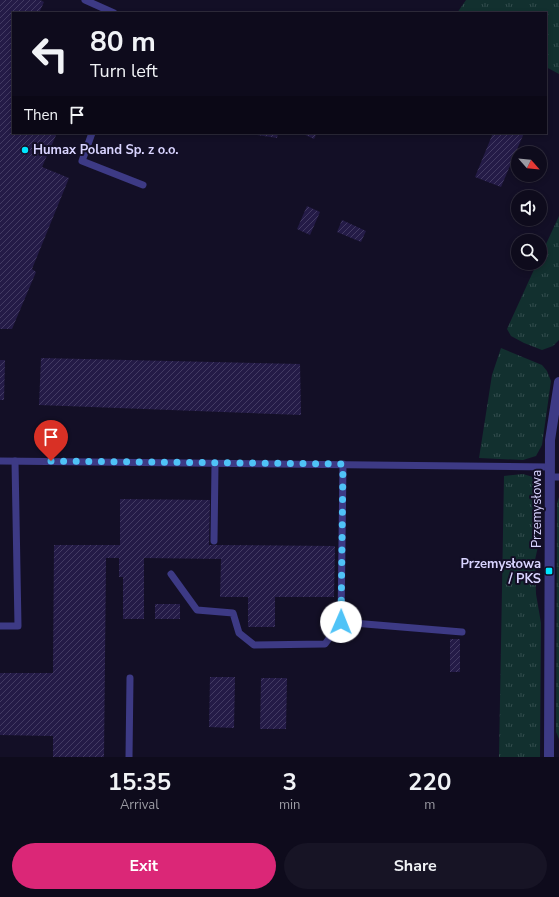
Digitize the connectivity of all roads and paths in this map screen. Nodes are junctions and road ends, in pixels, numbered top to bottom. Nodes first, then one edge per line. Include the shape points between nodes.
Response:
1 (85, 0) edge
2 (112, 12) edge
3 (92, 134) edge
4 (143, 185) dead end
5 (559, 382) edge
6 (0, 461) edge
7 (15, 461) junction
8 (215, 464) junction
9 (343, 464) junction
10 (553, 473) edge
11 (214, 541) dead end
12 (171, 574) dead end
13 (341, 622) junction
14 (0, 626) edge
15 (462, 632) dead end
16 (130, 678) dead end
17 (129, 757) edge
18 (549, 757) edge

1 - 2 lane
3 - 4 lane via 82,161
5 - 10 street, Przemysłowa via 550,440
6 - 7 lane
7 - 8 lane
7 - 14 lane via 18,626
8 - 9 lane
8 - 11 lane
9 - 10 lane via 464,467
9 - 13 lane
10 - 18 street, Przemysłowa
12 - 13 lane via 197,610 233,613 239,633 254,645 325,644
13 - 15 lane
16 - 17 lane

